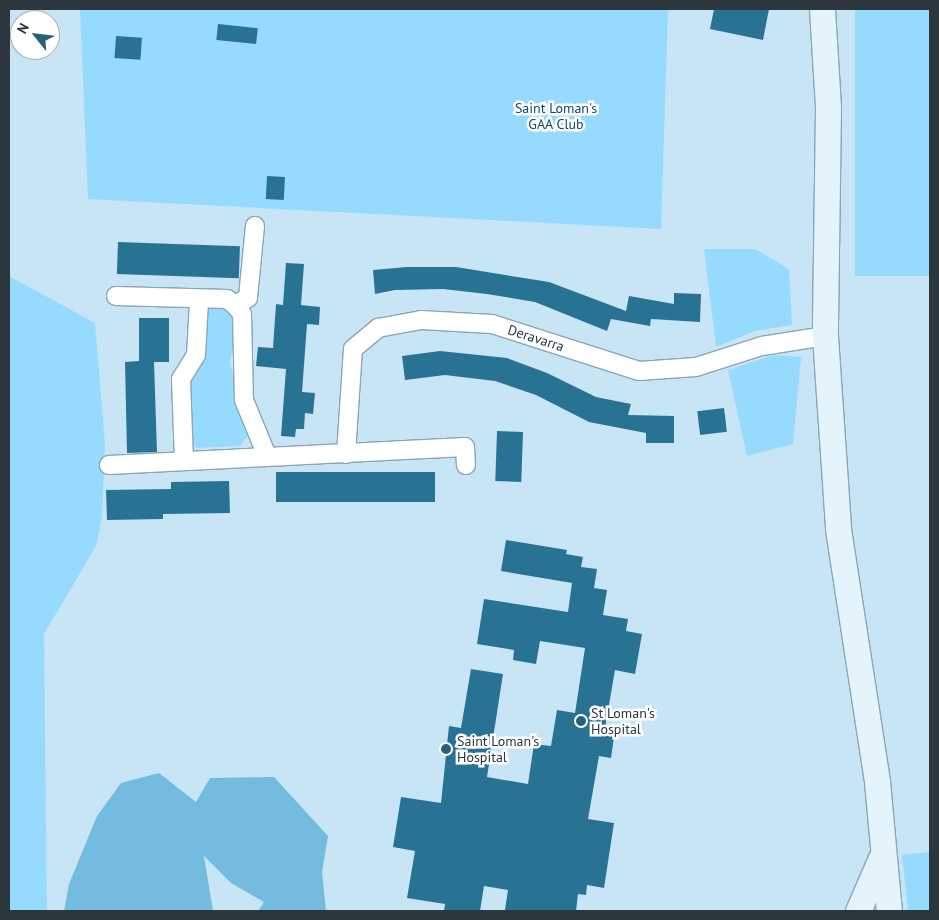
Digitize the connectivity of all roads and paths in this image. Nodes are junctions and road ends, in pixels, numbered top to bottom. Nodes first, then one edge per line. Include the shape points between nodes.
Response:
1 (822, 9) edge
2 (254, 226) dead end
3 (116, 296) dead end
4 (199, 301) junction
5 (236, 304) junction
6 (825, 336) junction
7 (346, 454) junction
8 (267, 456) junction
9 (184, 461) junction
10 (109, 465) dead end
11 (466, 465) dead end
12 (881, 857) junction
13 (858, 911) edge
14 (889, 911) edge

1 - 6 street via 828,108
2 - 5 street via 248,298
3 - 4 street
4 - 5 street via 226,299
4 - 9 street via 196,355 181,379
5 - 8 street via 242,314 244,400
6 - 7 street, Deravarra via 762,346 696,367 639,371 492,324 421,320 378,328 353,349
6 - 12 street via 838,529 877,782
7 - 8 street
7 - 11 street via 465,446
8 - 9 street
9 - 10 street
12 - 13 street
12 - 14 street

